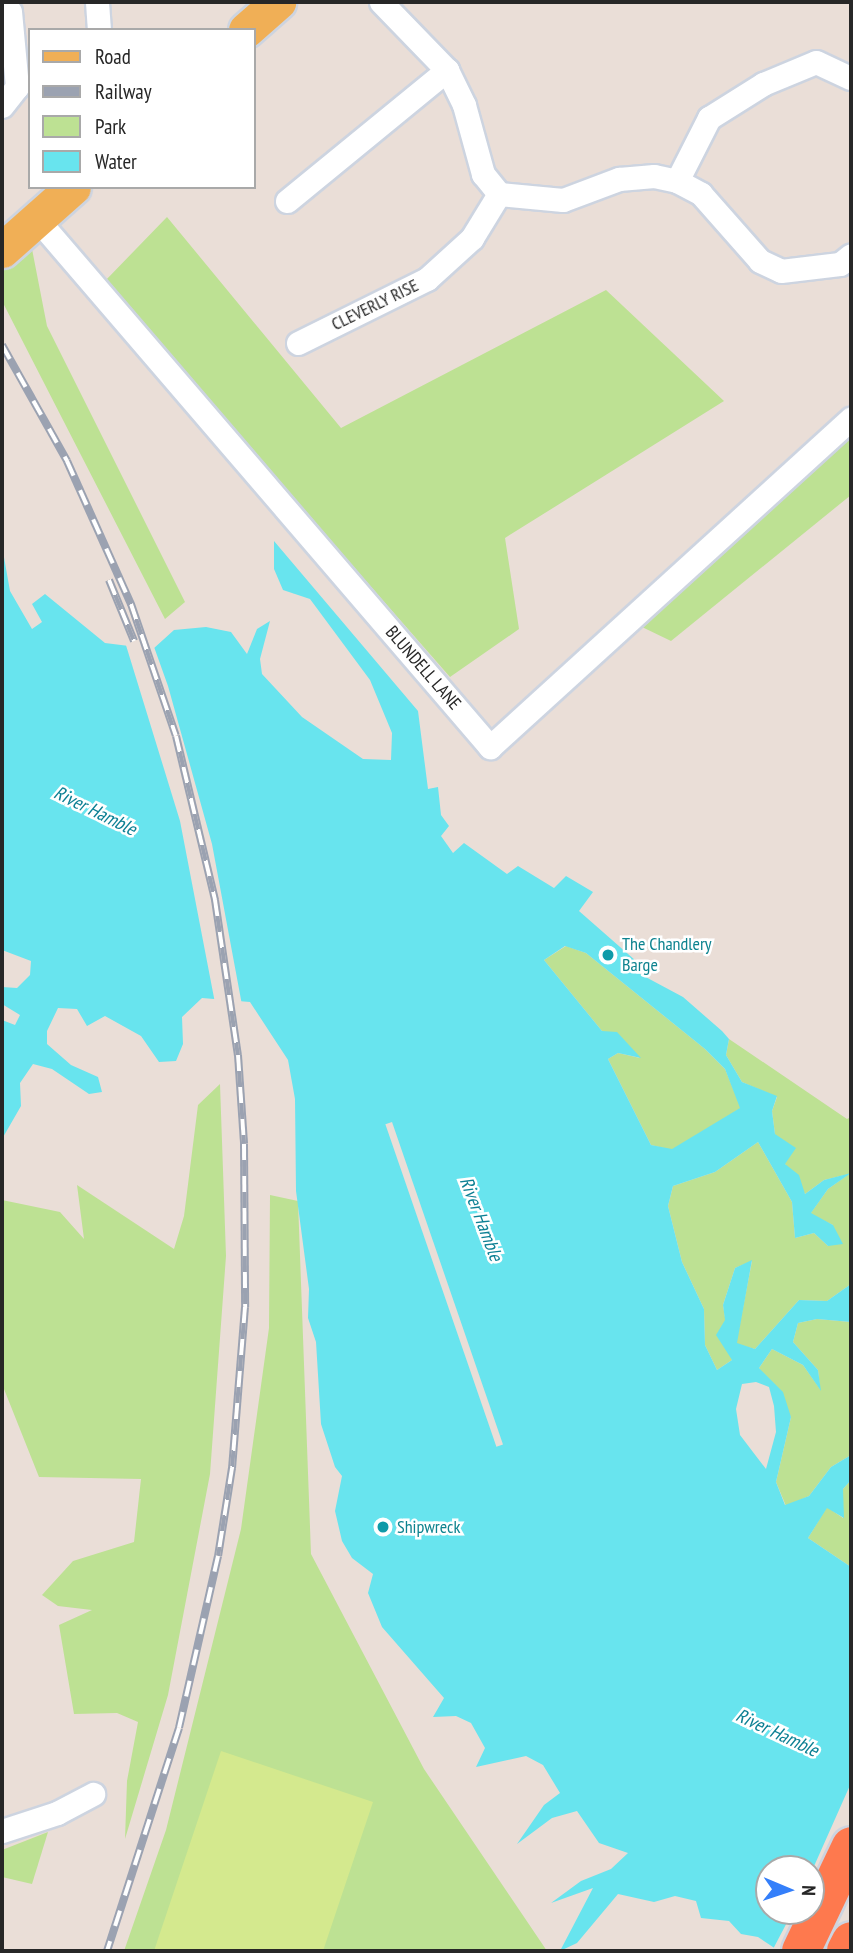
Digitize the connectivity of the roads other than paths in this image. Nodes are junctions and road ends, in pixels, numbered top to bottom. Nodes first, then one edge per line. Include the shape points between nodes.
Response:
1 (97, 2) edge
2 (278, 2) edge
3 (381, 2) edge
4 (10, 11) dead end
5 (99, 28) edge
6 (248, 28) edge
7 (447, 69) junction
8 (851, 78) edge
9 (2, 106) edge
10 (677, 181) junction
11 (70, 189) edge
12 (499, 194) junction
13 (287, 201) dead end
14 (15, 231) edge
15 (851, 255) edge
16 (298, 343) dead end
17 (851, 419) edge
18 (93, 1794) dead end
19 (2, 1831) edge
20 (851, 1846) edge
21 (851, 1941) edge
22 (802, 1951) edge
23 (846, 1951) edge

1 - 5 street
2 - 6 main road
3 - 7 street
4 - 9 street via 17,87
7 - 12 street via 464,105 483,174
7 - 13 street
8 - 10 street via 816,62 763,84 709,118
10 - 12 street via 654,176 619,179 563,200
10 - 15 street via 701,194 760,261 781,271 840,264
11 - 14 main road
12 - 16 street, CLEVERLY RISE via 472,238 427,279
14 - 17 street, BLUNDELL LANE via 490,747
18 - 19 street via 57,1813
20 - 22 highway
21 - 23 highway

